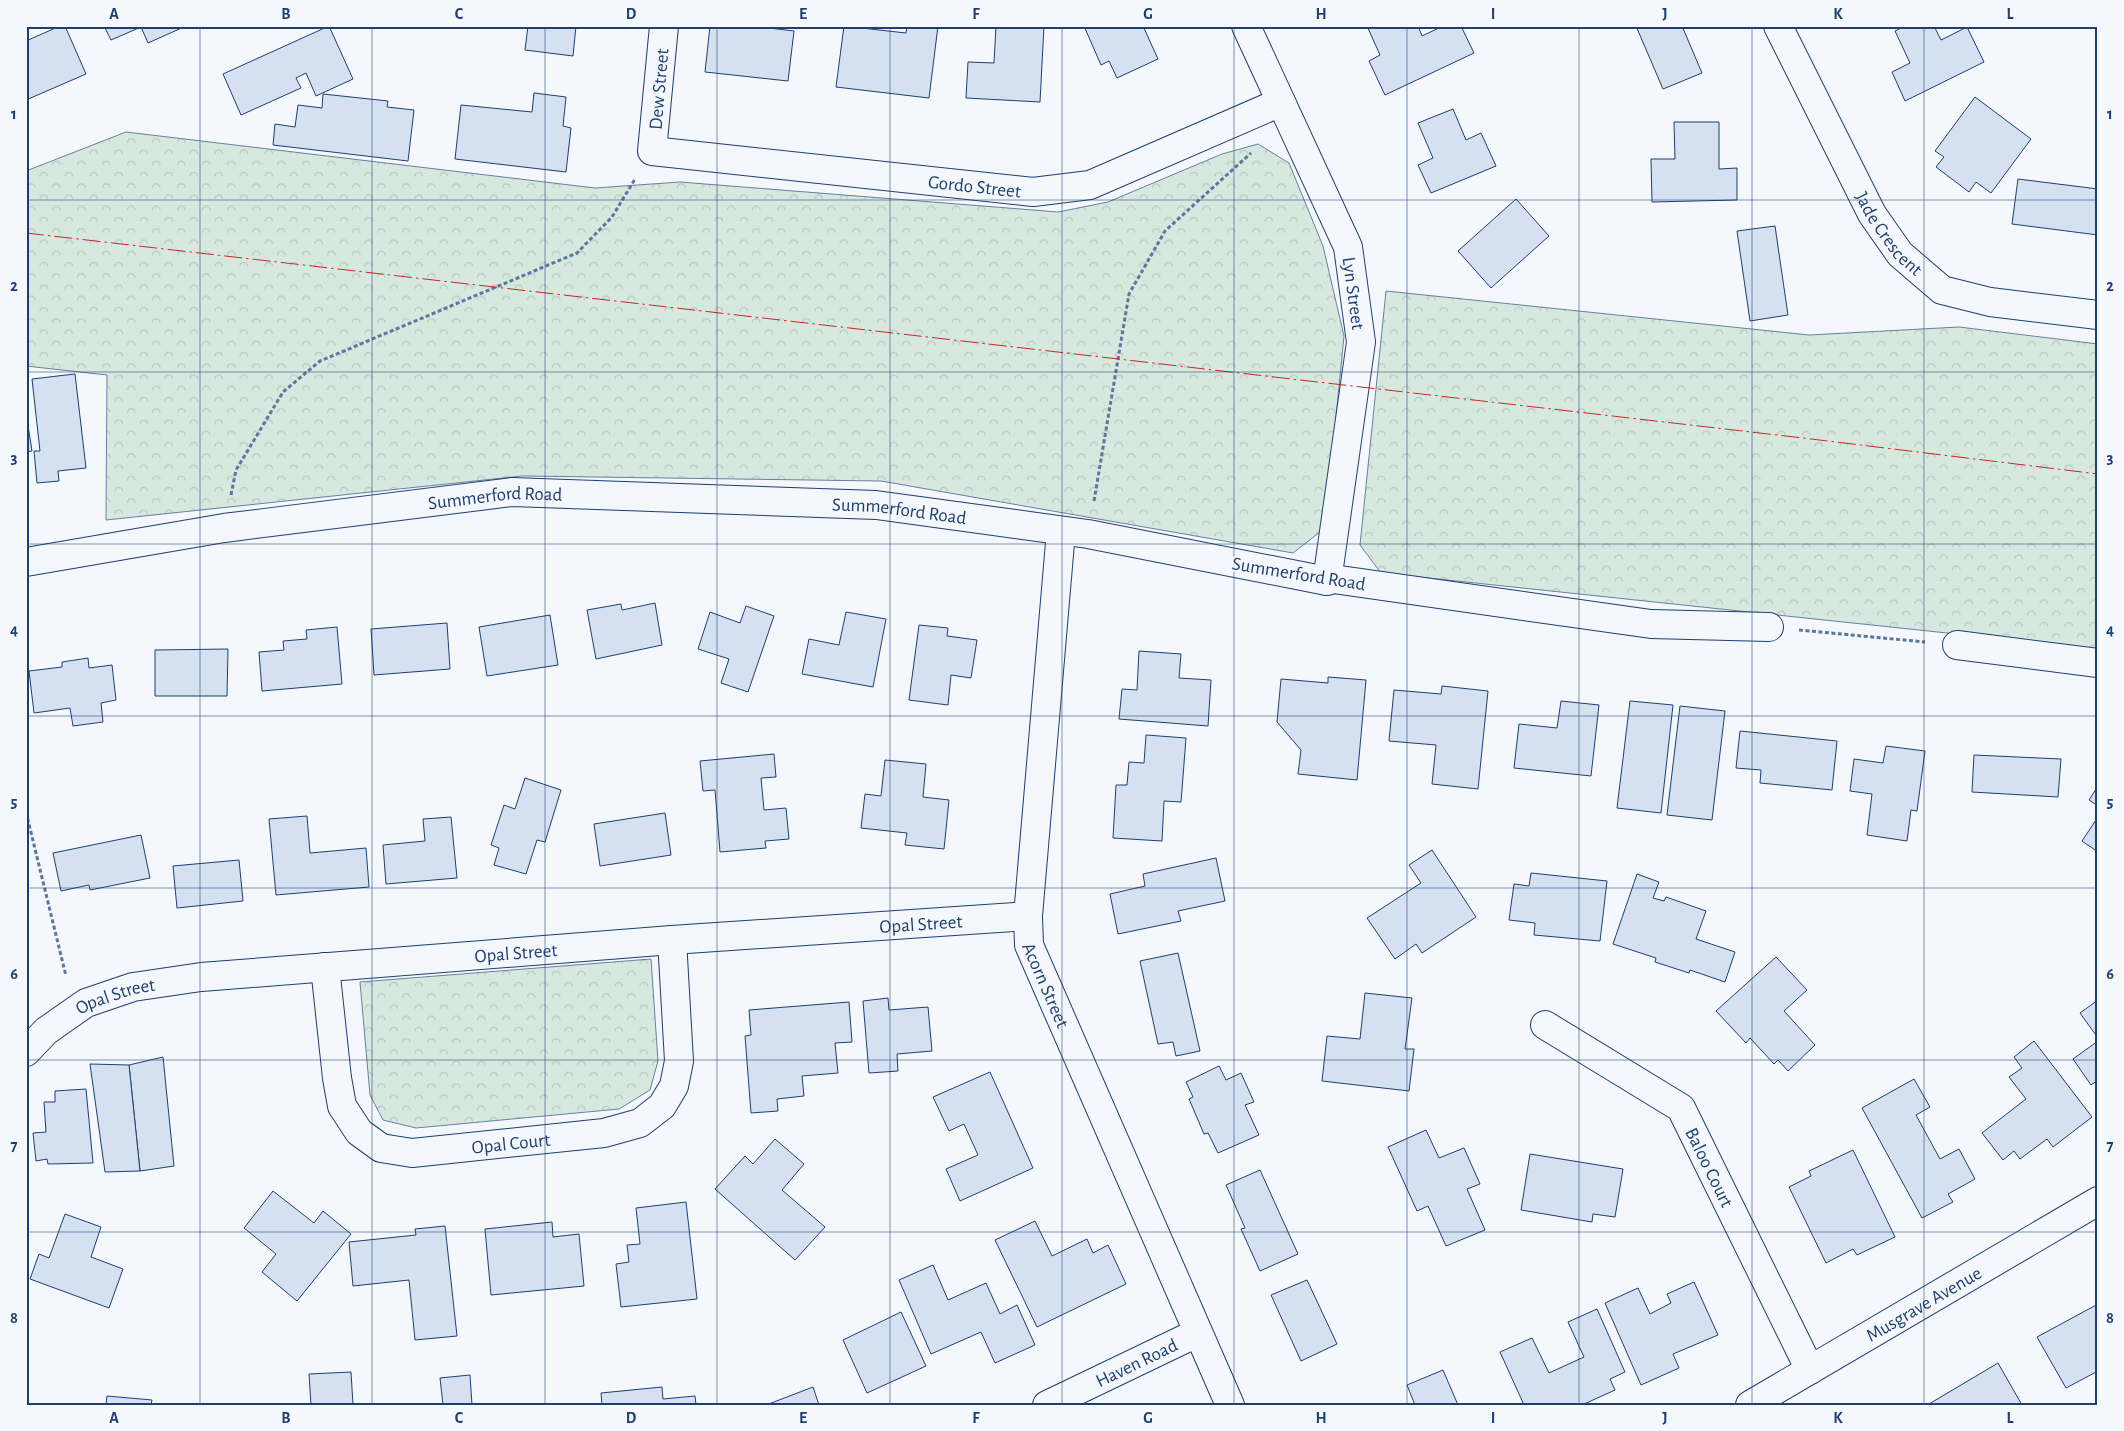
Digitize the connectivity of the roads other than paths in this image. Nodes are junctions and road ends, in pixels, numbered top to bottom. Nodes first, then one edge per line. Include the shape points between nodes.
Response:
1 (664, 26) edge
2 (1246, 26) edge
3 (1778, 26) edge
4 (1281, 102) junction
5 (652, 151) joint
6 (2098, 315) edge
7 (1060, 531) junction
8 (26, 562) edge
9 (1328, 581) junction
10 (1769, 627) road end
11 (1957, 646) road end
12 (2098, 663) edge
13 (1028, 916) junction
14 (672, 940) junction
15 (325, 967) junction
16 (1545, 1025) dead end
17 (26, 1052) edge
18 (2098, 1201) edge
19 (1197, 1333) junction
20 (1810, 1370) junction
21 (1047, 1405) edge
22 (1230, 1405) edge
23 (1750, 1405) edge

1 - 5 street, Dew Street
2 - 4 street, Lyn Street
3 - 6 street, Jade Crescent via 1872,214 1900,254 1942,290 1990,302
4 - 5 street, Gordo Street via 1090,185 1033,192
4 - 9 street, Lyn Street via 1348,247 1361,342
7 - 8 street, Summerford Road via 876,505 512,492 224,528
7 - 9 street, Summerford Road
7 - 13 street, Acorn Street
9 - 10 street, Summerford Road via 1332,579 1651,624
11 - 12 street
13 - 14 street, Opal Street
13 - 19 street, Acorn Street via 1029,945
14 - 15 street, Opal Street
14 - 15 street, Opal Court via 679,1061 674,1086 662,1106 640,1123 604,1133 412,1153 381,1148 359,1132 342,1106
15 - 17 street, Opal Street via 201,977 133,988 86,1003 46,1031
16 - 20 street, Baloo Court via 1681,1108
18 - 20 street, Musgrave Avenue
19 - 21 street, Haven Road
19 - 22 street, Acorn Street
20 - 23 street, Musgrave Avenue

